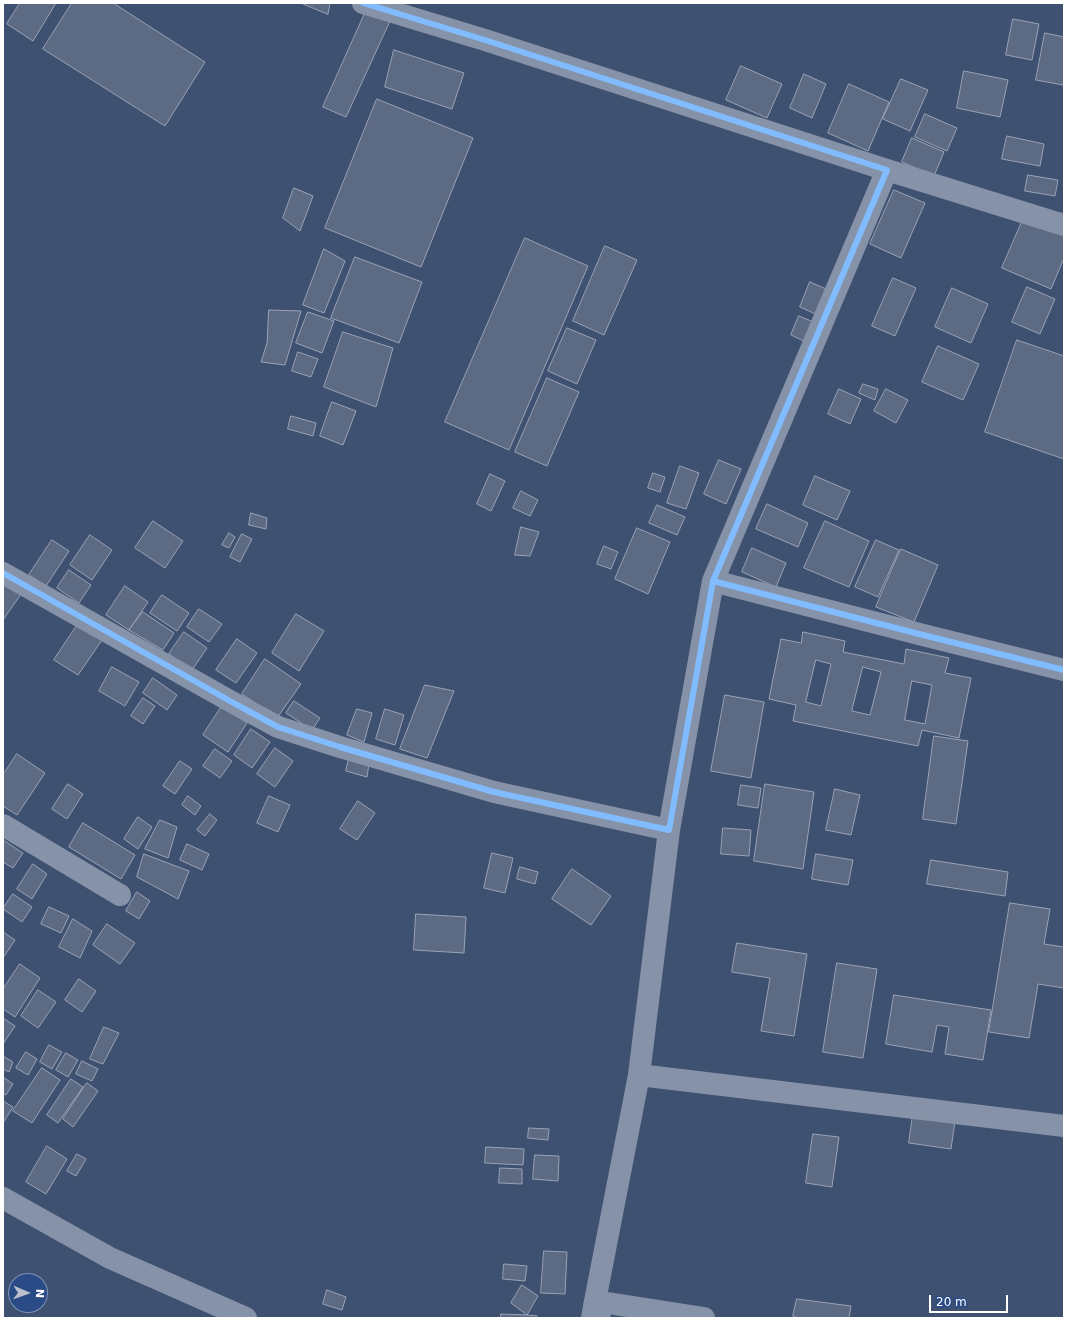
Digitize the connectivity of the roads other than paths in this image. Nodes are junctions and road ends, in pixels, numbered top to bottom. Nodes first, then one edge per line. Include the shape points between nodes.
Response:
1 (363, 3) edge
2 (887, 170) junction
3 (1064, 225) edge
4 (3, 573) edge
5 (713, 581) junction
6 (1064, 670) edge
7 (3, 826) edge
8 (669, 830) junction
9 (120, 895) dead end
10 (639, 1075) junction
11 (1064, 1126) edge
12 (3, 1198) edge
13 (596, 1312) edge
14 (246, 1318) edge
15 (704, 1318) edge

1 - 2 street
2 - 3 street
2 - 5 street
4 - 8 street via 278,727 494,792
5 - 6 street
5 - 8 street
7 - 9 street
8 - 10 street
10 - 11 street
10 - 13 street
12 - 14 street via 110,1258
13 - 15 street

